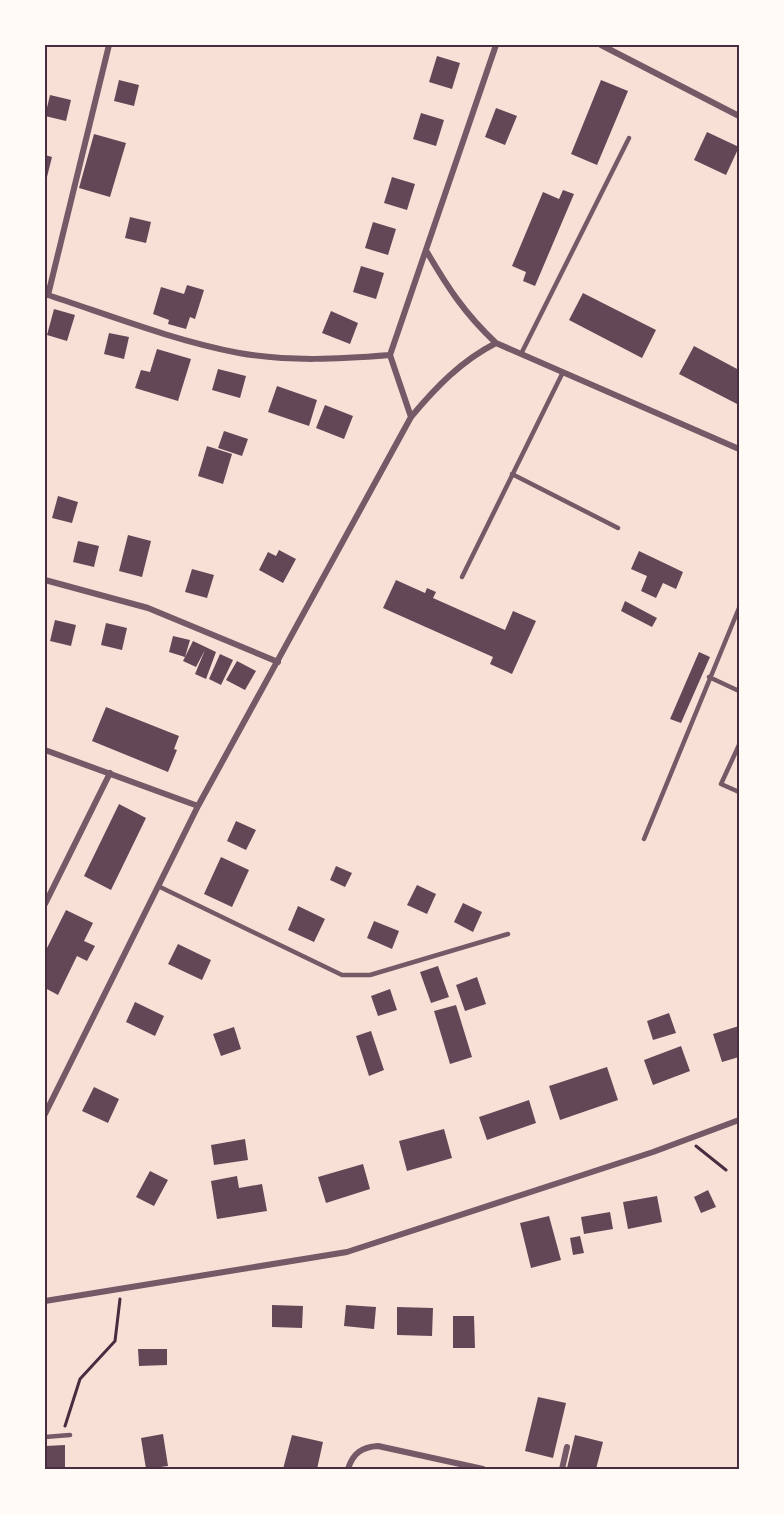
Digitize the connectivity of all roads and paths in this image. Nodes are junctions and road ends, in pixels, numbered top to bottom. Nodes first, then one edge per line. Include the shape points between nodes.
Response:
1 (109, 45) edge
2 (496, 45) edge
3 (601, 45) edge
4 (739, 116) edge
5 (629, 138) dead end
6 (427, 252) junction
7 (47, 295) edge
8 (496, 343) junction
9 (521, 354) junction
10 (390, 355) junction
11 (563, 372) junction
12 (411, 417) junction
13 (739, 449) edge
14 (512, 474) junction
15 (618, 528) dead end
16 (462, 577) dead end
17 (45, 580) edge
18 (739, 608) edge
19 (278, 662) junction
20 (709, 677) junction
21 (739, 691) edge
22 (739, 745) edge
23 (45, 750) edge
24 (110, 773) junction
25 (739, 792) edge
26 (198, 806) junction
27 (644, 839) dead end
28 (158, 886) junction
29 (45, 904) edge
30 (508, 934) dead end
31 (45, 1113) edge
32 (739, 1120) edge
33 (688, 1139) junction
34 (726, 1170) dead end
35 (124, 1290) junction
36 (45, 1301) edge
37 (70, 1435) joint
38 (45, 1437) edge
39 (567, 1447) dead end
40 (348, 1469) edge
41 (483, 1469) edge
42 (562, 1469) edge

1 - 7 street
2 - 6 street
3 - 4 street
5 - 9 lane
6 - 8 street via 469,319
6 - 10 street
7 - 10 street via 146,329 240,353 315,360
8 - 9 street
8 - 12 street via 454,370
9 - 11 street
10 - 12 street
11 - 13 street
11 - 14 lane
12 - 19 street
14 - 15 lane
14 - 16 lane
17 - 19 street via 148,608
18 - 20 lane
19 - 26 street
20 - 21 lane
20 - 27 lane
22 - 25 lane via 721,784
23 - 24 street
24 - 26 street
24 - 29 street
26 - 28 street
28 - 30 lane via 342,975 370,975
28 - 31 street
32 - 33 street
33 - 34 path
33 - 35 street via 347,1252
35 - 36 street
35 - 37 path via 115,1341 80,1379 71,1403 64,1425
37 - 38 lane
39 - 42 street
40 - 41 street via 358,1452 378,1446

